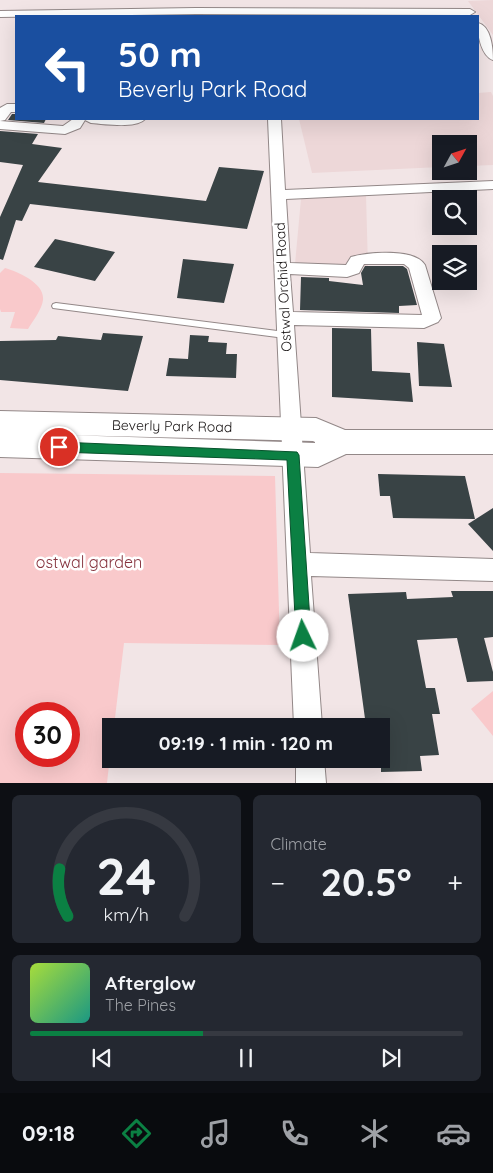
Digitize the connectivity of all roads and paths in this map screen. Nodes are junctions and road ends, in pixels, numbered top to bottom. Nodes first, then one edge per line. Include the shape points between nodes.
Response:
1 (55, 0) edge
2 (271, 0) edge
3 (303, 0) edge
4 (464, 0) edge
5 (314, 11) junction
6 (48, 13) junction
7 (279, 13) edge
8 (0, 14) edge
9 (117, 14) edge
10 (197, 14) edge
11 (471, 14) edge
12 (479, 28) edge
13 (493, 56) edge
14 (15, 108) edge
15 (0, 117) edge
16 (78, 120) edge
17 (112, 120) edge
18 (136, 120) edge
19 (274, 120) edge
20 (0, 125) edge
21 (493, 185) edge
22 (279, 195) junction
23 (282, 268) junction
24 (56, 306) dead end
25 (284, 327) junction
26 (0, 422) edge
27 (292, 442) junction
28 (493, 442) edge
29 (0, 445) edge
30 (299, 564) junction
31 (493, 570) edge
32 (308, 718) edge
33 (310, 768) edge
34 (311, 783) edge

1 - 6 street
2 - 7 street
3 - 5 street
4 - 11 street
5 - 7 street
5 - 11 street
6 - 8 street
6 - 9 street
7 - 10 street
9 - 10 street
12 - 13 street
14 - 15 street via 7,108
16 - 20 street via 65,130
17 - 18 street
19 - 22 street, Ostwal Orchid Road
21 - 22 street
22 - 23 street, Ostwal Orchid Road
23 - 25 street, Ostwal Orchid Road
23 - 25 street via 347,271 362,259 410,260 417,264 432,318 424,322
24 - 25 lane
25 - 27 street, Ostwal Orchid Road
26 - 27 main road, Beverly Park Road
27 - 28 main road, Beverly Park Road via 318,456 342,442
27 - 29 main road, Beverly Park Road
27 - 30 street, Ostwal Orchid Road
30 - 31 street
30 - 32 street, Ostwal Orchid Road
33 - 34 street

